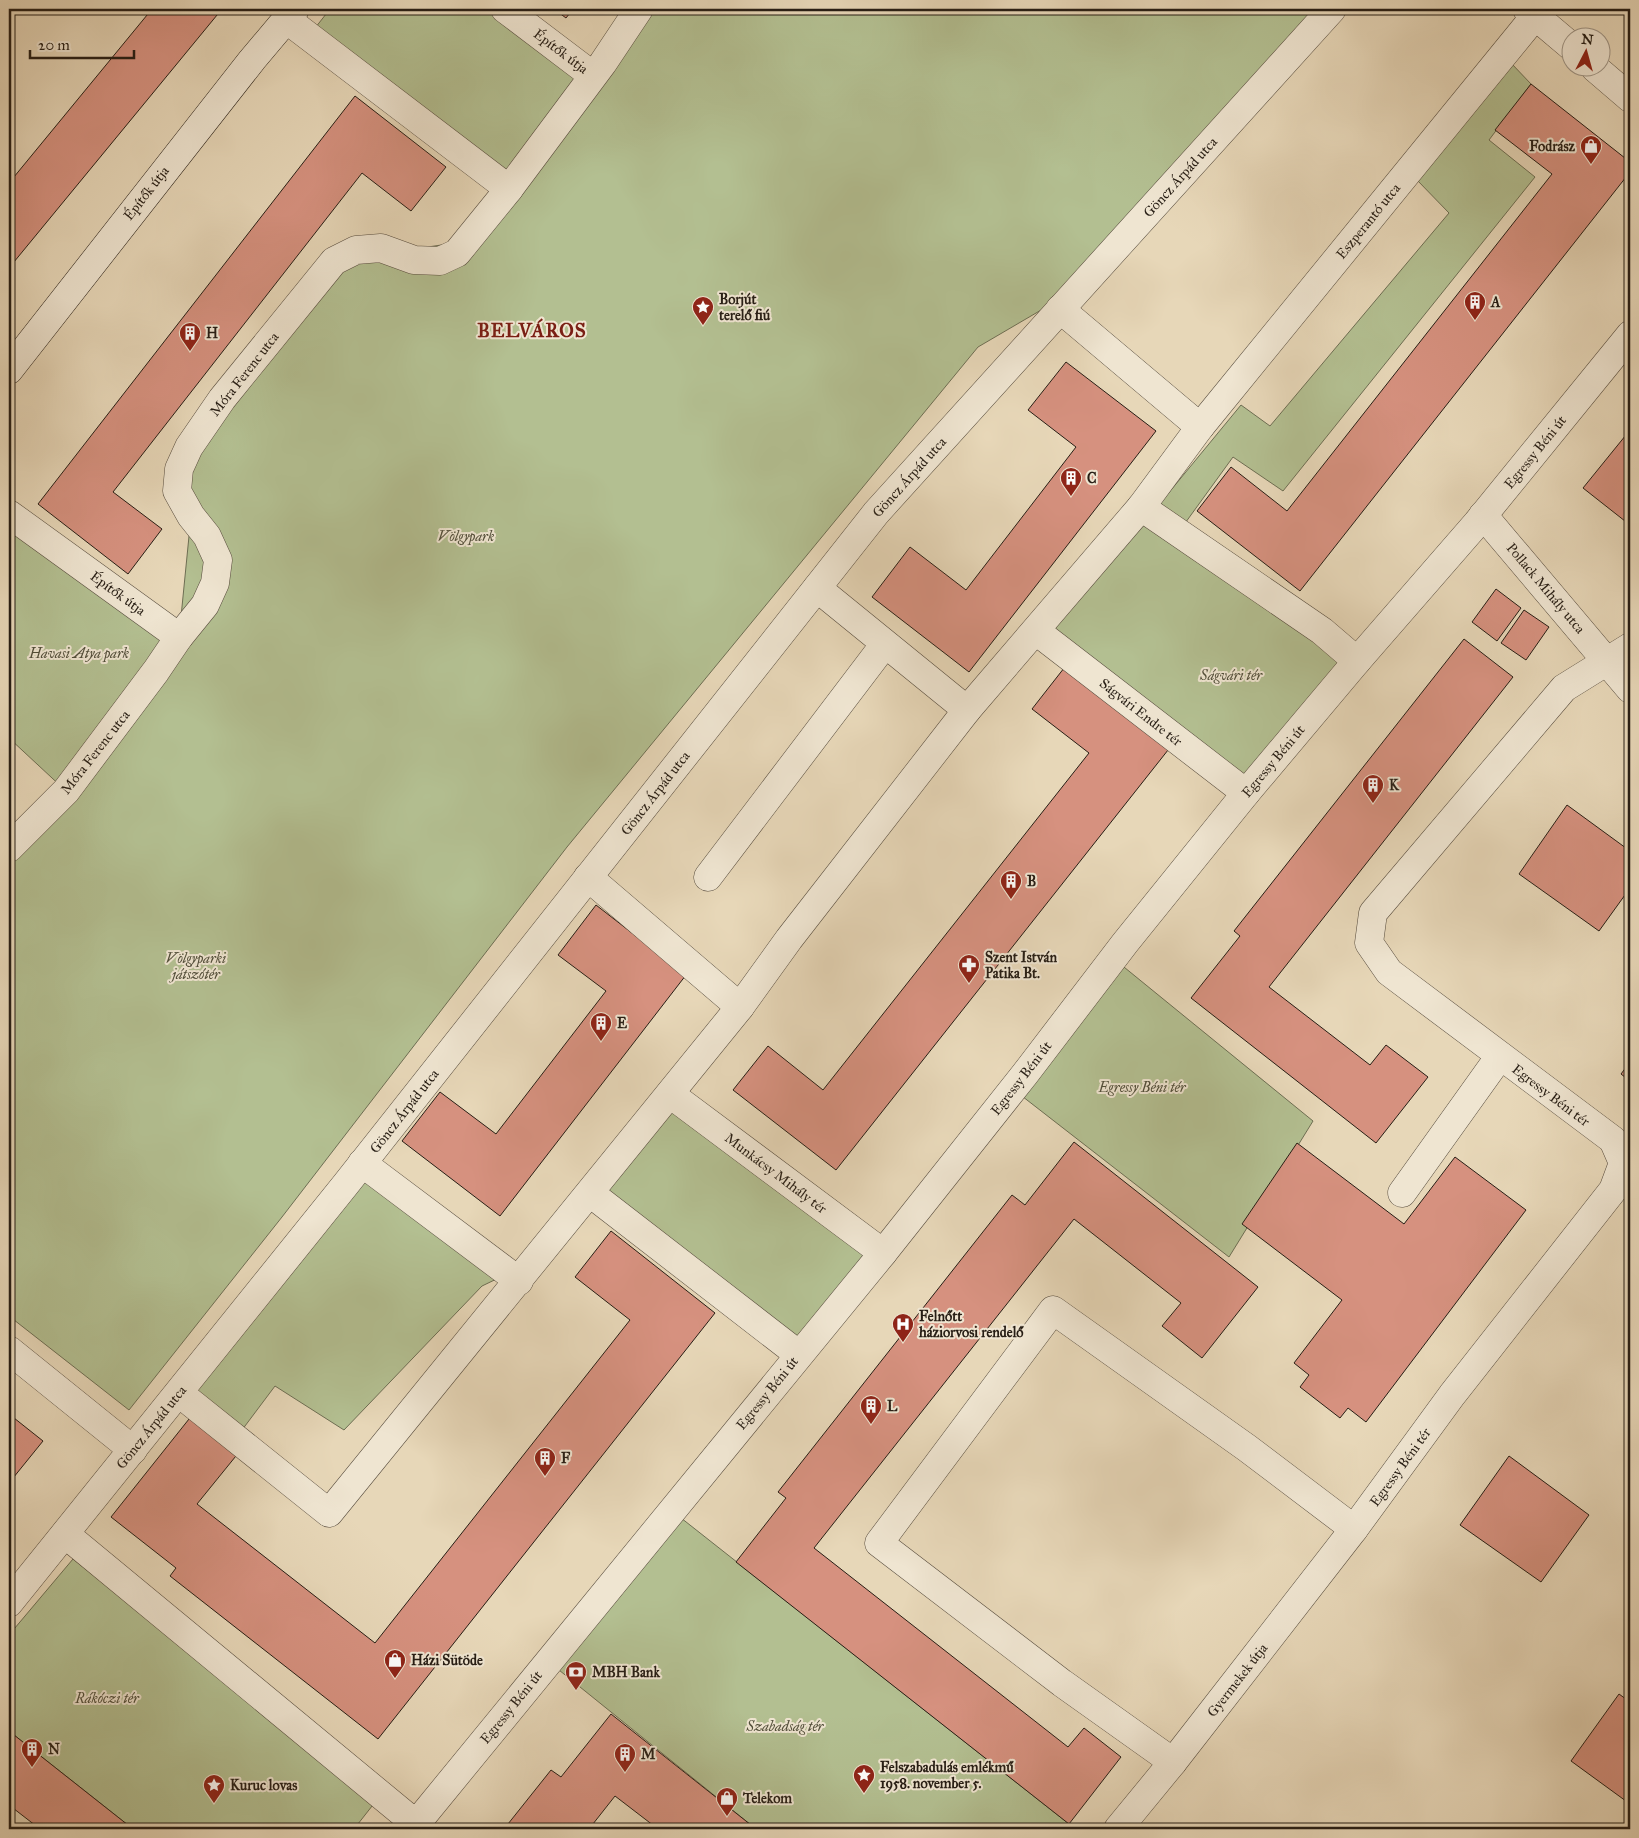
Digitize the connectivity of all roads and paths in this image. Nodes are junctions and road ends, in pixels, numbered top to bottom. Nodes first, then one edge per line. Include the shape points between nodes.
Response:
1 (505, 9) edge
2 (639, 9) edge
3 (1332, 9) edge
4 (1531, 12) edge
5 (290, 14) edge
6 (1562, 38) edge
7 (592, 75) junction
8 (1607, 78) edge
9 (1630, 98) edge
10 (509, 189) junction
11 (1060, 309) junction
12 (1630, 335) edge
13 (9, 370) edge
14 (1200, 427) junction
15 (1141, 507) junction
16 (9, 514) edge
17 (1484, 515) junction
18 (817, 588) junction
19 (1036, 630) junction
20 (179, 637) junction
21 (884, 645) junction
22 (1619, 654) edge
23 (1357, 661) junction
24 (1630, 690) edge
25 (967, 710) junction
26 (1246, 793) junction
27 (9, 848) edge
28 (588, 877) junction
29 (708, 877) dead end
30 (740, 1007) junction
31 (1500, 1056) junction
32 (670, 1094) junction
33 (362, 1163) junction
34 (590, 1193) junction
35 (1402, 1193) dead end
36 (882, 1252) junction
37 (519, 1281) junction
38 (9, 1350) edge
39 (798, 1354) junction
40 (179, 1393) junction
41 (133, 1450) junction
42 (1354, 1529) junction
43 (65, 1534) junction
44 (9, 1603) edge
45 (1173, 1762) junction
46 (1118, 1829) edge

1 - 7 street, Építők útja
2 - 7 street, Móra Ferenc utca
3 - 11 street, Göncz Árpád utca
4 - 6 street
4 - 14 street, Eszperantó utca
5 - 10 street, Építők útja
5 - 13 street, Építők útja
7 - 10 street, Móra Ferenc utca
8 - 9 street
10 - 20 street, Móra Ferenc utca via 457,253 440,261 414,260 381,248 356,250 334,261 222,400 189,447 179,469 177,491 218,560 216,583 205,605
11 - 14 street
11 - 18 street, Göncz Árpád utca via 876,513
12 - 17 street, Egressy Béni út
14 - 15 street
15 - 19 street
15 - 23 street via 1322,631
16 - 20 street, Építők útja
17 - 22 street, Pollack Mihály utca
17 - 23 street, Egressy Béni út
18 - 21 street
18 - 28 street, Göncz Árpád utca
19 - 25 street
19 - 26 street, Ságvári Endre tér
20 - 27 street, Móra Ferenc utca via 66,791
21 - 25 street
21 - 29 street
22 - 24 street, Pollack Mihály utca
22 - 31 street, Egressy Béni tér via 1564,688 1373,913 1369,943 1389,972
23 - 26 street, Egressy Béni út
25 - 30 street via 801,923
26 - 36 street, Egressy Béni út
28 - 30 street
28 - 33 street, Göncz Árpád utca
30 - 32 street
31 - 35 street
31 - 42 street, Egressy Béni tér via 1613,1140 1623,1163 1613,1190 1452,1395
32 - 34 street
32 - 36 street, Munkácsy Mihály tér
33 - 37 street
33 - 40 street, Göncz Árpád utca
34 - 37 street
34 - 39 street
36 - 39 street, Egressy Béni út
37 - 40 street via 329,1513
38 - 41 street
39 - 43 street, Egressy Béni út via 416,1824
40 - 41 street, Göncz Árpád utca
41 - 43 street, Göncz Árpád utca
42 - 45 street, Gyermekek útja
42 - 45 street via 1247,1448 1053,1310 879,1543 1062,1683
43 - 44 street, Göncz Árpád utca
45 - 46 street, Gyermekek útja

